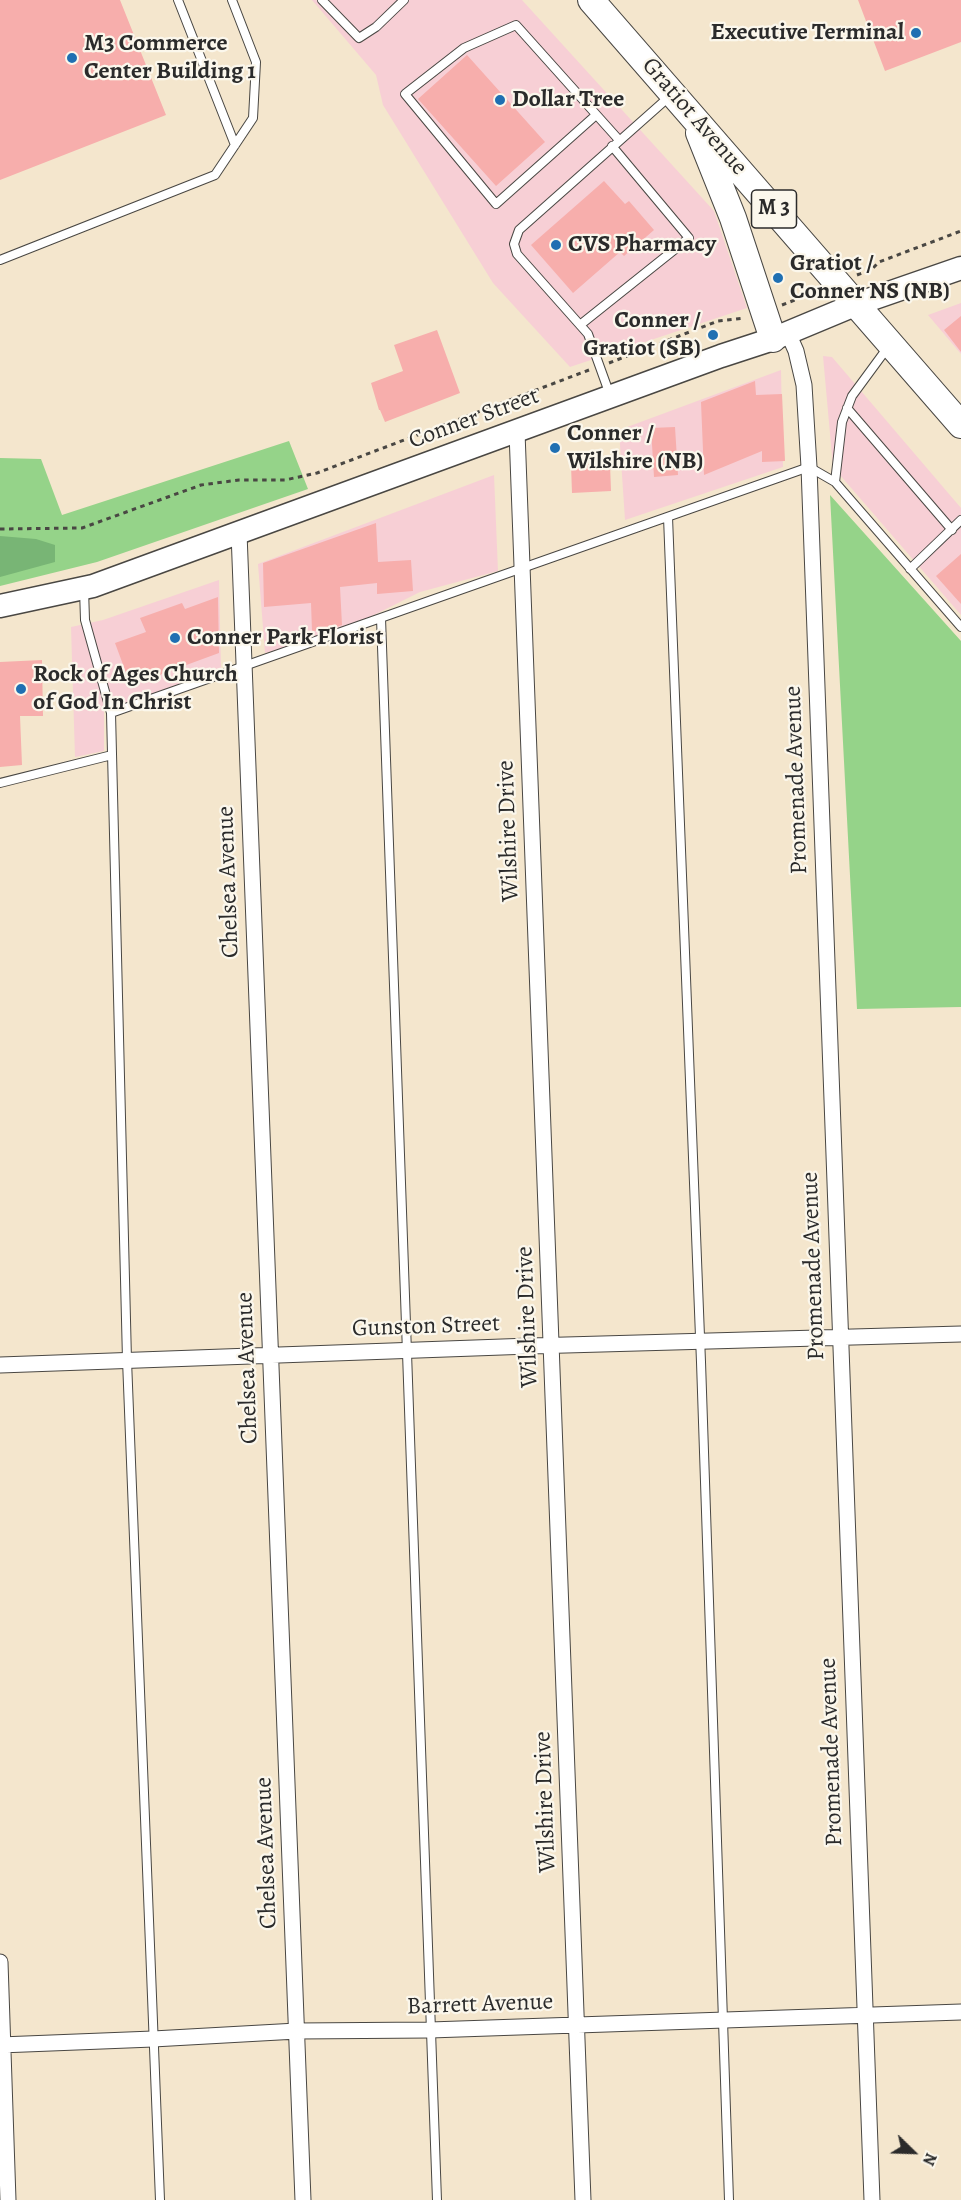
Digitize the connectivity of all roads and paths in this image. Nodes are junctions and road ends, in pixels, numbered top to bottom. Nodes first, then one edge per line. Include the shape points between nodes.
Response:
1 (178, 0) edge
2 (231, 0) edge
3 (322, 0) edge
4 (404, 0) edge
5 (591, 0) edge
6 (673, 93) junction
7 (691, 113) junction
8 (596, 115) junction
9 (619, 140) junction
10 (235, 145) junction
11 (612, 146) junction
12 (961, 231) edge
13 (0, 260) edge
14 (961, 268) edge
15 (872, 269) dead end
16 (802, 298) dead end
17 (857, 304) junction
18 (779, 306) dead end
19 (747, 317) dead end
20 (580, 325) junction
21 (780, 336) junction
22 (891, 344) junction
23 (599, 366) junction
24 (611, 397) junction
25 (847, 408) junction
26 (961, 424) edge
27 (517, 432) junction
28 (809, 467) junction
29 (835, 482) junction
30 (668, 517) junction
31 (961, 520) edge
32 (0, 529) edge
33 (952, 530) junction
34 (239, 533) junction
35 (521, 568) junction
36 (910, 568) junction
37 (83, 588) junction
38 (0, 606) edge
39 (381, 618) junction
40 (961, 627) edge
41 (243, 666) junction
42 (111, 713) junction
43 (112, 755) junction
44 (0, 783) edge
45 (961, 1334) edge
46 (839, 1338) junction
47 (700, 1342) junction
48 (551, 1346) junction
49 (405, 1351) junction
50 (270, 1356) junction
51 (128, 1360) junction
52 (0, 1365) edge
53 (0, 1962) edge
54 (961, 2012) edge
55 (865, 2015) junction
56 (722, 2020) junction
57 (577, 2025) junction
58 (430, 2030) junction
59 (297, 2031) junction
60 (153, 2039) junction
61 (1, 2045) edge
62 (8, 2200) edge
63 (160, 2200) edge
64 (303, 2200) edge
65 (436, 2200) edge
66 (583, 2200) edge
67 (729, 2200) edge
68 (872, 2200) edge

1 - 10 lane
2 - 10 lane via 256,62 253,118
3 - 4 lane via 359,38
5 - 6 main road, Gratiot Avenue / M 3
6 - 7 main road, Gratiot Avenue / M 3
6 - 9 lane
7 - 17 main road, Gratiot Avenue / M 3
7 - 21 main road
8 - 8 lane via 516,25 464,48 405,94 496,204
8 - 9 lane
9 - 11 lane
10 - 13 lane via 215,175
11 - 20 lane via 519,230 514,244 517,254
11 - 20 lane via 689,238
12 - 15 path via 879,262
14 - 17 main road, Conner Street
16 - 18 path
17 - 21 main road, Conner Street
17 - 22 main road, Gratiot Avenue / M 3
19 - 23 path via 718,321
20 - 23 lane via 588,334
21 - 24 main road, Conner Street
21 - 28 street, Promenade Avenue via 796,351 804,385
22 - 25 lane
22 - 26 main road, Gratiot Avenue / M 3
23 - 24 lane
23 - 32 path via 317,473 285,480 201,484 82,528
24 - 27 main road, Conner Street
25 - 29 lane
25 - 33 lane
27 - 34 main road, Conner Street
27 - 35 street, Wilshire Drive
28 - 29 lane
28 - 30 lane
28 - 46 street, Promenade Avenue
29 - 36 lane
30 - 35 lane
30 - 47 lane
31 - 33 lane
33 - 36 lane
34 - 37 main road, Conner Street
34 - 41 street, Chelsea Avenue
35 - 39 lane
35 - 48 street, Wilshire Drive
36 - 40 lane
37 - 38 main road, Conner Street
37 - 42 lane via 85,620
39 - 41 lane
39 - 49 lane
41 - 42 lane
41 - 50 street, Chelsea Avenue
42 - 43 lane
43 - 44 lane
43 - 51 lane
45 - 46 street, Gunston Street
46 - 47 street, Gunston Street
46 - 55 street, Promenade Avenue
47 - 48 street, Gunston Street
47 - 56 lane
48 - 49 street, Gunston Street
48 - 57 street, Wilshire Drive
49 - 50 street, Gunston Street
49 - 58 lane
50 - 51 street, Gunston Street
50 - 59 street, Chelsea Avenue
51 - 52 street, Gunston Street
51 - 60 lane
53 - 61 street
54 - 55 street, Barrett Avenue
55 - 56 street, Barrett Avenue
55 - 68 street, Promenade Avenue
56 - 57 street, Barrett Avenue
56 - 67 lane
57 - 58 street, Barrett Avenue
57 - 66 street, Wilshire Drive
58 - 59 street, Barrett Avenue
58 - 65 lane
59 - 60 street, Barrett Avenue
59 - 64 street, Chelsea Avenue
60 - 61 street, Barrett Avenue
60 - 63 lane
61 - 62 street

